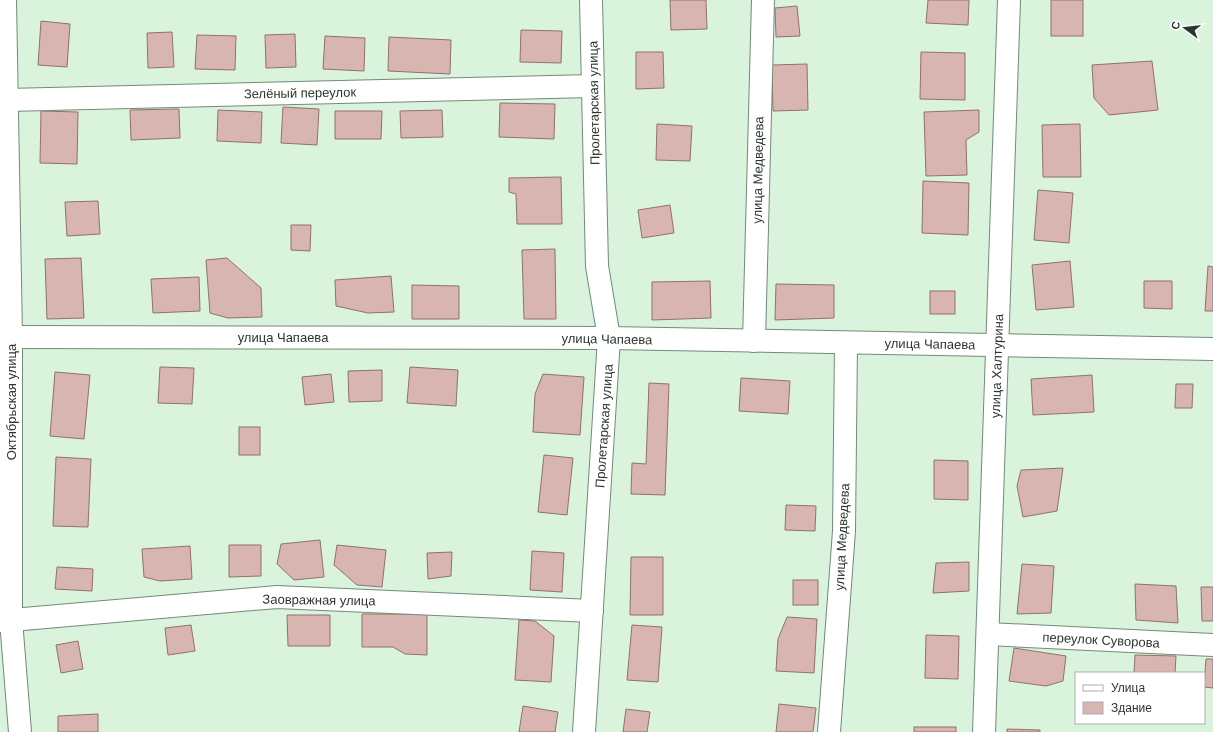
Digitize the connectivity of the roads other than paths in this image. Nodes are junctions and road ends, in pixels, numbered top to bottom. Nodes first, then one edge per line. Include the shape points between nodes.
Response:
1 (5, 0) edge
2 (591, 0) edge
3 (763, 0) edge
4 (1010, 0) edge
5 (593, 86) junction
6 (7, 100) junction
7 (6, 337) edge
8 (609, 338) junction
9 (754, 341) junction
10 (846, 343) junction
11 (997, 345) junction
12 (1213, 349) edge
13 (592, 611) junction
14 (6, 621) edge
15 (988, 634) junction
16 (1213, 645) edge
17 (20, 732) edge
18 (584, 732) edge
19 (829, 732) edge
20 (984, 732) edge

1 - 6 street, Октябрьская улица
2 - 5 street, Пролетарская улица
3 - 9 street, улица Медведева
4 - 11 street, улица Халтурина
5 - 6 street, Зелёный переулок
5 - 8 street, Пролетарская улица via 597,266
6 - 7 street, Октябрьская улица
7 - 8 street, улица Чапаева
7 - 14 street, Октябрьская улица
8 - 9 street, улица Чапаева
8 - 13 street, Пролетарская улица
9 - 10 street, улица Чапаева
10 - 11 street, улица Чапаева
10 - 19 street, улица Медведева via 844,531
11 - 12 street, улица Чапаева
11 - 15 street, улица Халтурина
13 - 14 street, Заовражная улица via 277,597
13 - 18 street, Пролетарская улица
14 - 17 street, Октябрьская улица
15 - 16 street, переулок Суворова
15 - 20 street, улица Халтурина

